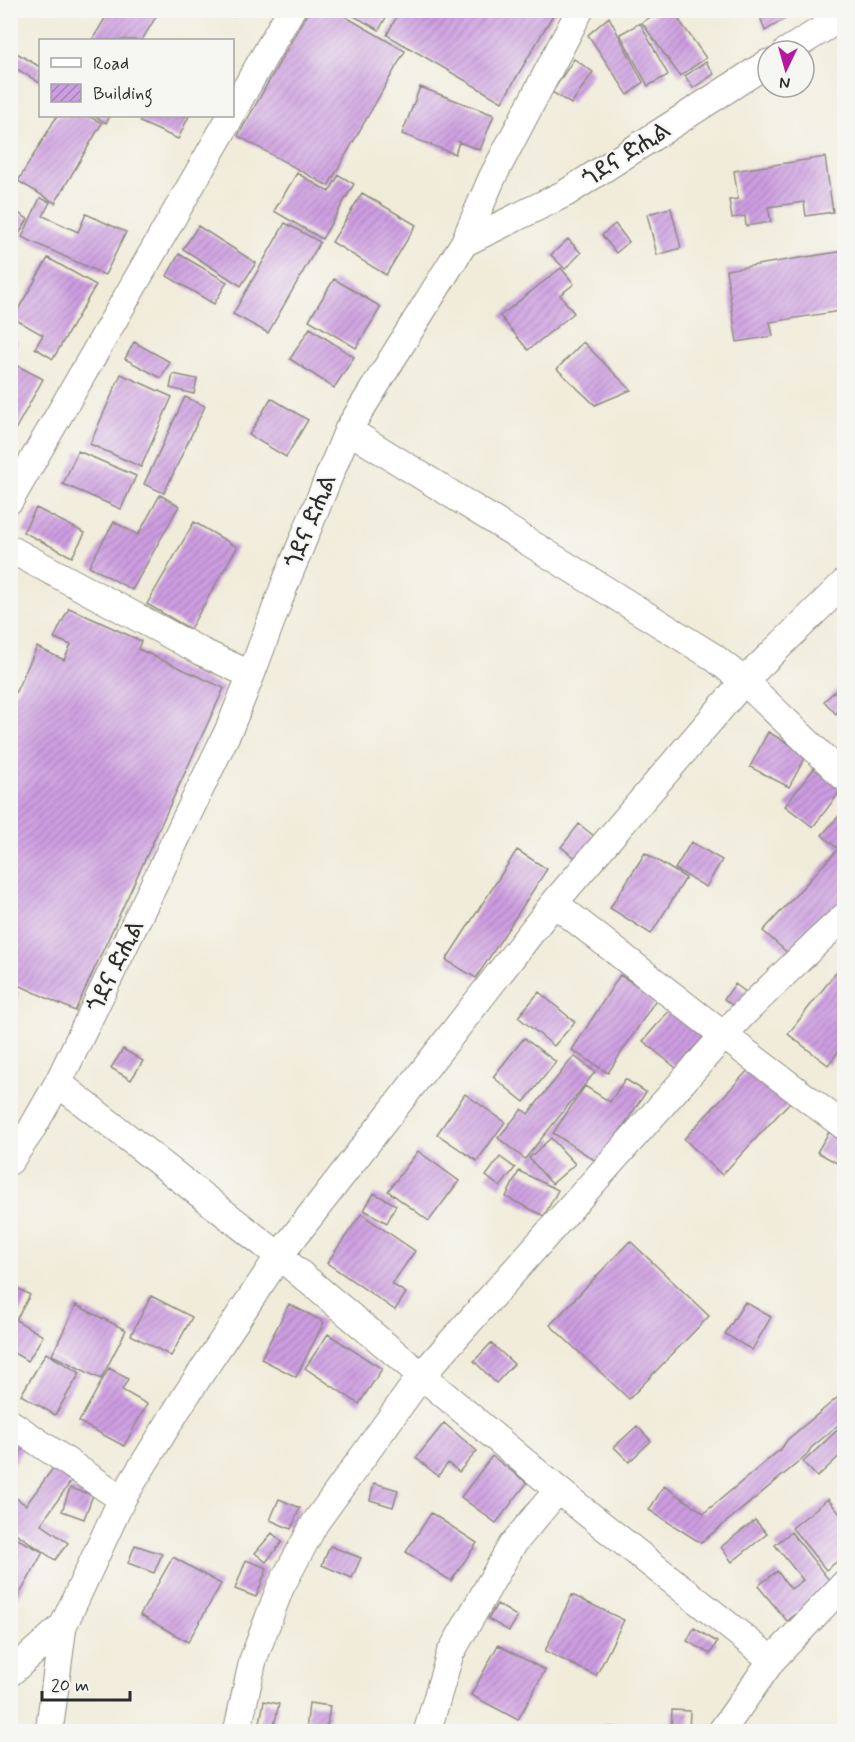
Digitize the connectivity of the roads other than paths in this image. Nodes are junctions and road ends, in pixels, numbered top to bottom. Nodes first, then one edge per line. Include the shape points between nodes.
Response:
1 (291, 10) edge
2 (580, 10) edge
3 (844, 16) edge
4 (807, 39) edge
5 (756, 71) edge
6 (234, 110) edge
7 (230, 117) edge
8 (464, 243) junction
9 (348, 430) junction
10 (10, 500) edge
11 (10, 549) edge
12 (844, 583) edge
13 (251, 675) junction
14 (744, 681) junction
15 (844, 777) edge
16 (554, 903) junction
17 (844, 917) edge
18 (723, 1035) junction
19 (58, 1083) junction
20 (20, 1126) edge
21 (844, 1126) edge
22 (10, 1161) edge
23 (279, 1256) junction
24 (421, 1376) junction
25 (10, 1423) edge
26 (558, 1490) junction
27 (122, 1498) junction
28 (844, 1584) edge
29 (63, 1626) junction
30 (772, 1660) junction
31 (12, 1667) edge
32 (50, 1731) edge
33 (237, 1731) edge
34 (427, 1731) edge
35 (721, 1731) edge

1 - 6 street
2 - 8 street via 497,168
3 - 4 street
5 - 8 street, ጎደና ድሒል via 566,193
7 - 10 street
8 - 9 street, ጎደና ድሒል
9 - 13 street, ጎደና ድሒል
9 - 14 street via 712,656
11 - 13 street
12 - 14 street
13 - 19 street, ጎደና ድሒል via 230,727
14 - 15 street
14 - 16 street
16 - 18 street
16 - 23 street
17 - 18 street
18 - 21 street
18 - 24 street
19 - 20 street, ጎደና ድሒል
19 - 23 street
20 - 22 street, ጎደና ድሒል
23 - 24 street
23 - 27 street
24 - 26 street
24 - 33 street via 315,1523 280,1588 253,1660
25 - 27 street
26 - 30 street
26 - 34 street via 512,1545 450,1654
27 - 29 street
28 - 30 street
29 - 31 street
29 - 32 street
30 - 35 street

